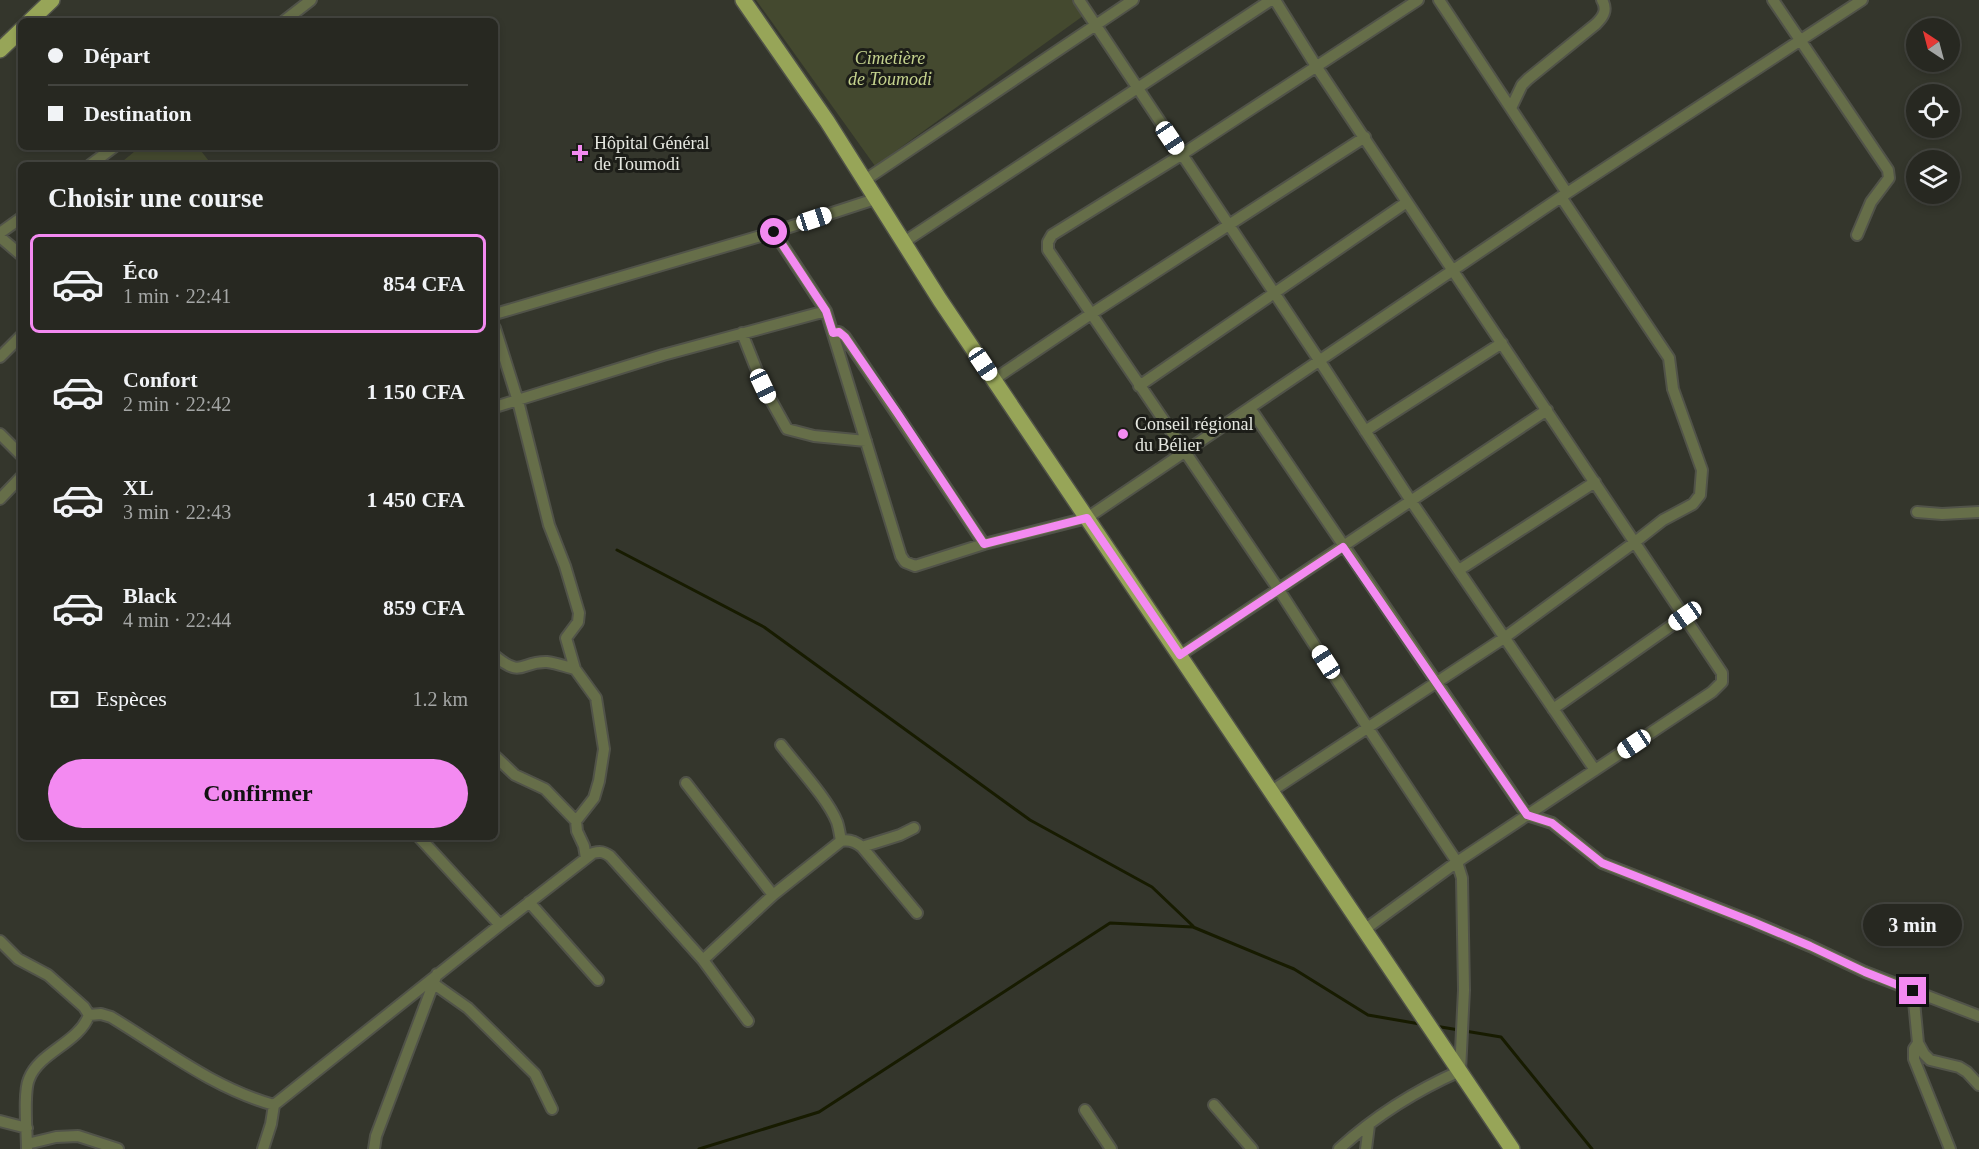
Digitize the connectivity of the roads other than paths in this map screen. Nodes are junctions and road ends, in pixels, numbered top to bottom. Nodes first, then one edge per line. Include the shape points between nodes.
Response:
1 (52, 0) edge
2 (311, 0) edge
3 (743, 0) edge
4 (1078, 0) edge
5 (1133, 0) edge
6 (1273, 0) edge
7 (1418, 0) edge
8 (1439, 0) edge
9 (1602, 0) edge
10 (1773, 0) edge
11 (1862, 0) edge
12 (33, 18) edge
13 (288, 18) edge
14 (1095, 27) junction
15 (18, 33) edge
16 (1799, 40) junction
17 (0, 50) edge
18 (1316, 66) junction
19 (1136, 89) junction
20 (1511, 108) junction
21 (1365, 138) junction
22 (110, 150) edge
23 (1181, 155) junction
24 (94, 162) edge
25 (865, 180) junction
26 (1564, 195) junction
27 (875, 199) junction
28 (1407, 202) junction
29 (18, 220) edge
30 (1228, 224) junction
31 (774, 232) junction
32 (0, 235) edge
33 (1857, 235) dead end
34 (904, 242) junction
35 (18, 252) edge
36 (1453, 270) junction
37 (1274, 293) junction
38 (826, 311) junction
39 (498, 313) edge
40 (1090, 314) junction
41 (742, 333) junction
42 (833, 333) junction
43 (498, 337) edge
44 (18, 339) edge
45 (1502, 343) junction
46 (0, 357) edge
47 (1319, 360) junction
48 (993, 380) junction
49 (1139, 386) junction
50 (519, 401) junction
51 (498, 406) edge
52 (1250, 408) junction
53 (1547, 410) junction
54 (1365, 431) junction
55 (0, 434) edge
56 (866, 441) junction
57 (18, 452) edge
58 (1185, 452) junction
59 (18, 480) edge
60 (1595, 482) junction
61 (0, 499) edge
62 (1411, 501) junction
63 (1917, 512) dead end
64 (1979, 512) edge
65 (1087, 518) junction
66 (1635, 542) junction
67 (984, 544) junction
68 (1343, 547) junction
69 (1459, 570) junction
70 (1279, 590) junction
71 (1685, 616) junction
72 (1504, 638) junction
73 (1180, 655) junction
74 (498, 658) edge
75 (575, 669) junction
76 (1436, 682) junction
77 (1553, 709) junction
78 (1368, 728) junction
79 (781, 745) dead end
80 (498, 759) edge
81 (1595, 770) junction
82 (686, 783) dead end
83 (1270, 792) junction
84 (1527, 815) junction
85 (576, 821) junction
86 (914, 828) dead end
87 (422, 840) edge
88 (841, 841) junction
89 (862, 847) junction
90 (586, 858) junction
91 (1457, 862) junction
92 (773, 895) junction
93 (529, 902) junction
94 (918, 913) dead end
95 (500, 925) junction
96 (1364, 930) junction
97 (0, 941) edge
98 (703, 960) junction
99 (436, 979) junction
100 (598, 980) dead end
101 (1913, 991) junction
102 (88, 1015) junction
103 (1979, 1016) edge
104 (748, 1021) dead end
105 (1918, 1043) junction
106 (1460, 1071) junction
107 (1979, 1085) edge
108 (274, 1104) junction
109 (1214, 1105) dead end
110 (552, 1109) dead end
111 (1085, 1110) dead end
112 (0, 1121) edge
113 (1369, 1125) junction
114 (27, 1128) junction
115 (27, 1147) edge
116 (118, 1149) edge
117 (263, 1149) edge
118 (374, 1149) edge
119 (1111, 1149) edge
120 (1252, 1149) edge
121 (1339, 1149) edge
122 (1366, 1149) edge
123 (1512, 1149) edge
124 (1950, 1149) edge

1 - 12 main road
2 - 13 street
3 - 25 main road
4 - 14 street
5 - 14 street
6 - 18 street
6 - 19 street
7 - 18 street
8 - 20 street
9 - 20 street via 1603,16 1528,78
10 - 16 street
11 - 16 street
14 - 19 street
14 - 25 street
15 - 17 main road
16 - 26 street
16 - 33 street via 1888,170 1889,178 1871,202
18 - 21 street
18 - 23 street
19 - 23 street
19 - 34 street
20 - 26 street
21 - 28 street
21 - 30 street
22 - 24 street
23 - 30 street
23 - 40 street via 1052,234 1048,250
25 - 27 main road
26 - 36 street
26 - 66 street via 1669,358 1673,389 1702,470 1697,501
27 - 31 street
27 - 34 main road
28 - 36 street
28 - 37 street
29 - 32 street
30 - 37 street
30 - 40 street
31 - 38 street
31 - 39 street
32 - 35 street
34 - 48 main road
36 - 45 street
36 - 47 street
37 - 47 street
37 - 49 street
38 - 41 street
38 - 42 street
40 - 48 street
40 - 49 street
41 - 50 street
41 - 56 street via 763,386 787,429
42 - 56 street
42 - 67 street via 845,337
43 - 50 street
44 - 46 street
45 - 53 street
45 - 54 street
47 - 52 street
47 - 54 street
48 - 65 main road
49 - 58 street
50 - 51 street
50 - 75 street via 549,525 579,613 578,622 566,638
52 - 58 street
52 - 68 street
53 - 60 street
53 - 62 street
54 - 62 street
55 - 57 street
56 - 67 street via 905,562 915,566
58 - 65 street
58 - 70 street
59 - 61 street
60 - 66 street
60 - 69 street
62 - 68 street
62 - 69 street
63 - 64 street
65 - 67 street
65 - 73 main road
66 - 71 street
66 - 72 street
68 - 70 street
68 - 76 street
69 - 72 street
70 - 73 street
70 - 78 street
71 - 77 street
71 - 81 street via 1722,673 1722,682
72 - 76 street
72 - 77 street
73 - 83 main road
74 - 75 street via 516,669 546,662
75 - 85 street via 596,698 604,749 594,798
76 - 78 street
76 - 84 street
77 - 81 street
78 - 83 street
78 - 91 street
79 - 88 street via 837,822
80 - 85 street via 515,775 545,789
81 - 84 street
82 - 92 street
83 - 96 main road
84 - 91 street
84 - 101 street via 1552,823 1602,863
85 - 90 street
86 - 89 street
87 - 95 street
88 - 89 street
88 - 92 street
89 - 94 street
90 - 93 street
90 - 98 street via 598,851 610,856
91 - 96 street
91 - 106 street via 1462,878 1464,978
92 - 98 street
93 - 95 street
93 - 100 street
95 - 99 street
96 - 106 main road
97 - 102 street via 18,959 48,975
98 - 104 street
99 - 108 street
99 - 110 street via 535,1074
99 - 118 street
101 - 103 street
101 - 105 street
102 - 108 street via 111,1017 202,1074 245,1096
102 - 114 street via 82,1028 33,1071 28,1080
105 - 107 street via 1930,1060 1959,1067
105 - 124 street via 1914,1059
106 - 113 street via 1430,1084
106 - 123 main road
108 - 117 street
109 - 120 street
111 - 119 street
112 - 114 street
113 - 121 street
113 - 122 street
114 - 115 street
115 - 116 street via 56,1137 78,1136

